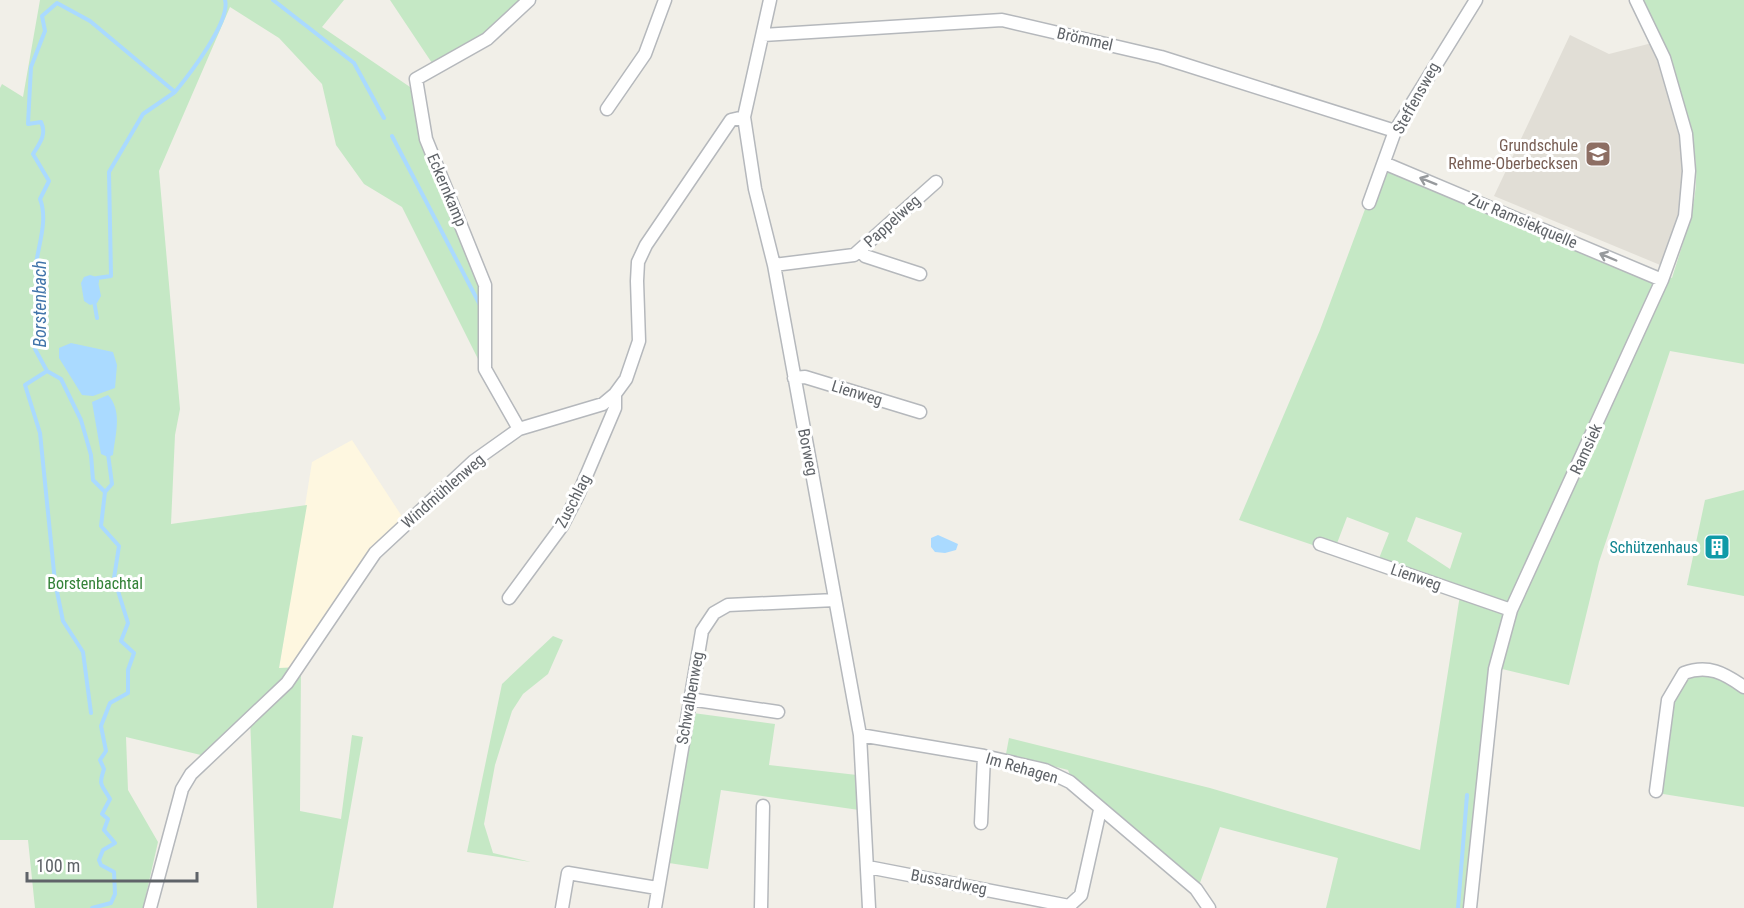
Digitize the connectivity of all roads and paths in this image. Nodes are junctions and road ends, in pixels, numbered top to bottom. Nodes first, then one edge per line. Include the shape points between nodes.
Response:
1 (530, 0) edge
2 (665, 0) edge
3 (770, 0) edge
4 (1476, 0) edge
5 (1636, 0) edge
6 (763, 35) junction
7 (607, 109) dead end
8 (744, 117) junction
9 (1395, 131) junction
10 (1384, 163) junction
11 (936, 182) dead end
12 (1368, 203) dead end
13 (860, 250) junction
14 (774, 265) junction
15 (920, 274) dead end
16 (1662, 280) junction
17 (794, 378) junction
18 (615, 394) junction
19 (920, 412) dead end
20 (519, 429) junction
21 (1320, 544) dead end
22 (509, 598) dead end
23 (835, 600) junction
24 (1511, 610) junction
25 (1744, 687) edge
26 (689, 699) junction
27 (778, 712) dead end
28 (860, 735) junction
29 (984, 756) junction
30 (1656, 791) dead end
31 (763, 806) dead end
32 (1100, 810) junction
33 (981, 823) dead end
34 (868, 867) junction
35 (657, 888) junction
36 (150, 908) edge
37 (562, 908) edge
38 (655, 908) edge
39 (761, 908) edge
40 (869, 908) edge
41 (1209, 908) edge
42 (1470, 908) edge

1 - 20 street, Eckernkamp via 487,39 416,79 426,139 485,285 485,369
2 - 7 street via 645,54
3 - 6 street, Borweg
4 - 9 street, Steffensweg
5 - 16 street, Ramsiek via 1664,58 1686,134 1689,171 1685,216
6 - 8 street, Borweg
6 - 9 street, Brömmel via 1002,20 1161,57
8 - 14 street, Borweg via 755,189
8 - 18 street via 731,120 638,262 639,341 626,379
9 - 10 street, Steffensweg
10 - 12 street, Steffensweg
16 -> 10 street, Zur Ramsiekquelle
11 - 13 street, Pappelweg
13 - 14 street, Pappelweg via 854,255
13 - 15 street via 865,256
14 - 17 street, Borweg
16 - 24 street, Ramsiek
17 - 19 street, Lienweg via 805,377
17 - 23 street, Borweg
18 - 20 street, Windmühlenweg via 603,404
18 - 22 street, Zuschlag via 615,408 562,526
20 - 36 street, Windmühlenweg via 474,461 375,553 287,683 191,774 183,789
21 - 24 street, Lienweg
23 - 26 street, Schwalbenweg via 728,605 714,613 702,631
23 - 28 street, Borweg
24 - 42 street, Ramsiek via 1496,669
25 - 30 street via 1723,672 1696,669 1684,673 1668,700
26 - 27 street
26 - 35 street, Schwalbenweg
28 - 29 street, Im Rehagen
28 - 34 street, Borweg
29 - 32 street, Im Rehagen via 1045,770 1070,782
29 - 33 street
31 - 39 street
32 - 34 street, Bussardweg via 1081,894 1069,906
32 - 41 street, Im Rehagen via 1196,889
34 - 40 street, Borweg
35 - 37 street via 568,873
35 - 38 street, Schwalbenweg

